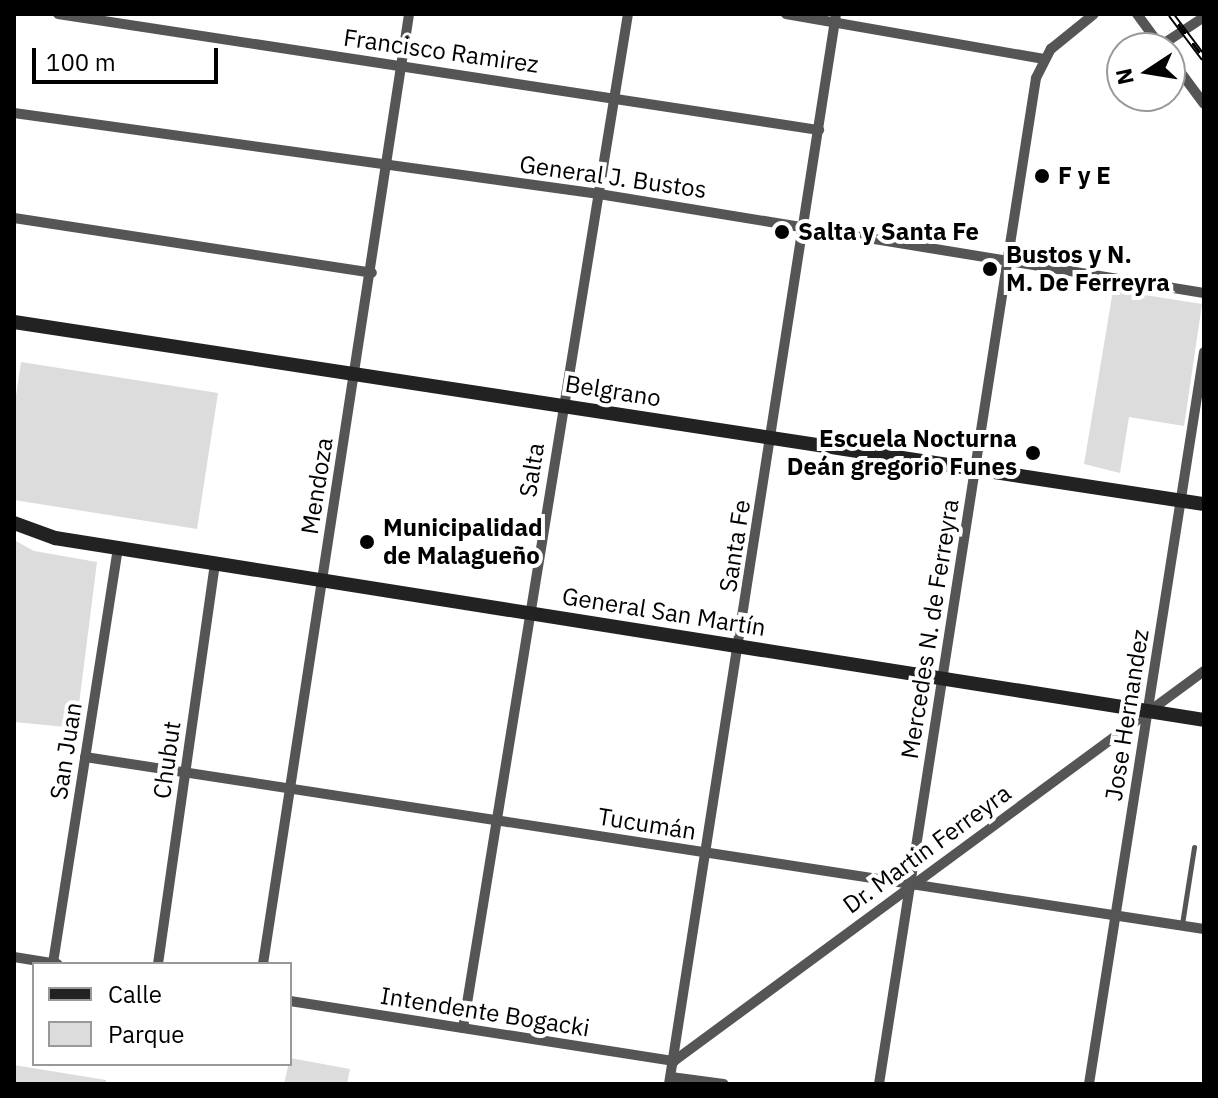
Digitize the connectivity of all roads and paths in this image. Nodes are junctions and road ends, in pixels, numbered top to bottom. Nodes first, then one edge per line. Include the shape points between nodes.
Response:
1 (58, 14) edge
2 (409, 14) edge
3 (628, 14) edge
4 (786, 14) edge
5 (1094, 14) edge
6 (1137, 14) edge
7 (1204, 17) edge
8 (836, 18) edge
9 (1150, 32) edge
10 (1182, 32) edge
11 (1044, 59) junction
12 (402, 66) junction
13 (1186, 80) edge
14 (615, 96) junction
15 (1204, 104) edge
16 (14, 113) edge
17 (819, 130) junction
18 (388, 165) junction
19 (599, 194) junction
20 (14, 218) edge
21 (802, 227) junction
22 (1008, 260) junction
23 (372, 273) junction
24 (1204, 293) edge
25 (14, 322) edge
26 (1204, 352) edge
27 (355, 373) junction
28 (563, 406) junction
29 (771, 439) junction
30 (975, 469) junction
31 (1181, 500) junction
32 (1204, 504) edge
33 (14, 523) edge
34 (118, 546) junction
35 (215, 562) junction
36 (323, 580) junction
37 (529, 612) junction
38 (740, 647) junction
39 (1204, 671) edge
40 (943, 678) junction
41 (1149, 712) junction
42 (1204, 720) edge
43 (85, 757) junction
44 (185, 771) junction
45 (291, 788) junction
46 (497, 820) junction
47 (1194, 847) dead end
48 (707, 853) junction
49 (910, 886) junction
50 (1115, 915) junction
51 (1182, 925) junction
52 (1204, 929) edge
53 (14, 957) edge
54 (44, 962) edge
55 (56, 962) edge
56 (158, 962) edge
57 (263, 962) edge
58 (292, 1001) edge
59 (463, 1028) junction
60 (674, 1061) junction
61 (670, 1080) edge
62 (724, 1084) edge
63 (879, 1084) edge
64 (1089, 1084) edge

1 - 12 street, Francisco Ramirez
2 - 12 street, Mendoza
3 - 14 street, Salta
4 - 8 street
5 - 11 street
6 - 9 street
7 - 10 street
8 - 11 street
8 - 17 street, Santa Fe
11 - 22 street, Mercedes N. de Ferreyra via 1036,78
12 - 14 street, Francisco Ramirez
12 - 18 street, Mendoza
13 - 15 street
14 - 17 street, Francisco Ramirez
14 - 19 street, Salta
16 - 18 street, General J. Bustos
17 - 21 street, Santa Fe
18 - 19 street, General J. Bustos
18 - 23 street, Mendoza
19 - 21 street, General J. Bustos
19 - 28 street, Salta
20 - 23 street
21 - 22 street, General J. Bustos
21 - 29 street, Santa Fe
22 - 24 street, General J. Bustos
22 - 30 street, Mercedes N. de Ferreyra
23 - 27 street, Mendoza
25 - 27 main road, Belgrano
26 - 31 street, Jose Hernandez
27 - 28 main road, Belgrano
27 - 36 street, Mendoza
28 - 29 main road, Belgrano
28 - 37 street, Salta
29 - 30 main road, Belgrano
29 - 38 street, Santa Fe
30 - 31 main road, Belgrano
30 - 40 street, Mercedes N. de Ferreyra
31 - 32 main road, Belgrano
31 - 41 street, Jose Hernandez
33 - 34 main road, General San Martín via 55,538
34 - 35 main road, General San Martín
34 - 43 street, San Juan
35 - 36 main road, General San Martín
35 - 44 street, Chubut
36 - 37 main road, General San Martín
36 - 45 street, Mendoza
37 - 38 main road, General San Martín
37 - 46 street, Salta
38 - 40 main road, General San Martín
38 - 48 street, Santa Fe
39 - 41 street, Dr. Martin Ferreyra
40 - 41 main road, General San Martín
40 - 49 street, Mercedes N. de Ferreyra
41 - 42 main road, General San Martín
41 - 49 street, Dr. Martin Ferreyra
41 - 50 street, Jose Hernandez
43 - 44 street, Tucumán
43 - 55 street, San Juan
44 - 45 street, Tucumán
44 - 56 street, Chubut
45 - 46 street, Tucumán
45 - 57 street, Mendoza
46 - 48 street, Tucumán
46 - 59 street, Salta
47 - 51 lane
48 - 49 street, Tucumán
48 - 60 street, Santa Fe
49 - 50 street, Tucumán
49 - 60 street, Dr. Martin Ferreyra
49 - 63 street, Mercedes N. de Ferreyra
50 - 51 street, Tucumán
50 - 64 street, Jose Hernandez
51 - 52 street, Tucumán
53 - 54 street
58 - 59 street, Intendente Bogacki
59 - 60 street, Intendente Bogacki
60 - 61 street, Santa Fe
61 - 62 street

